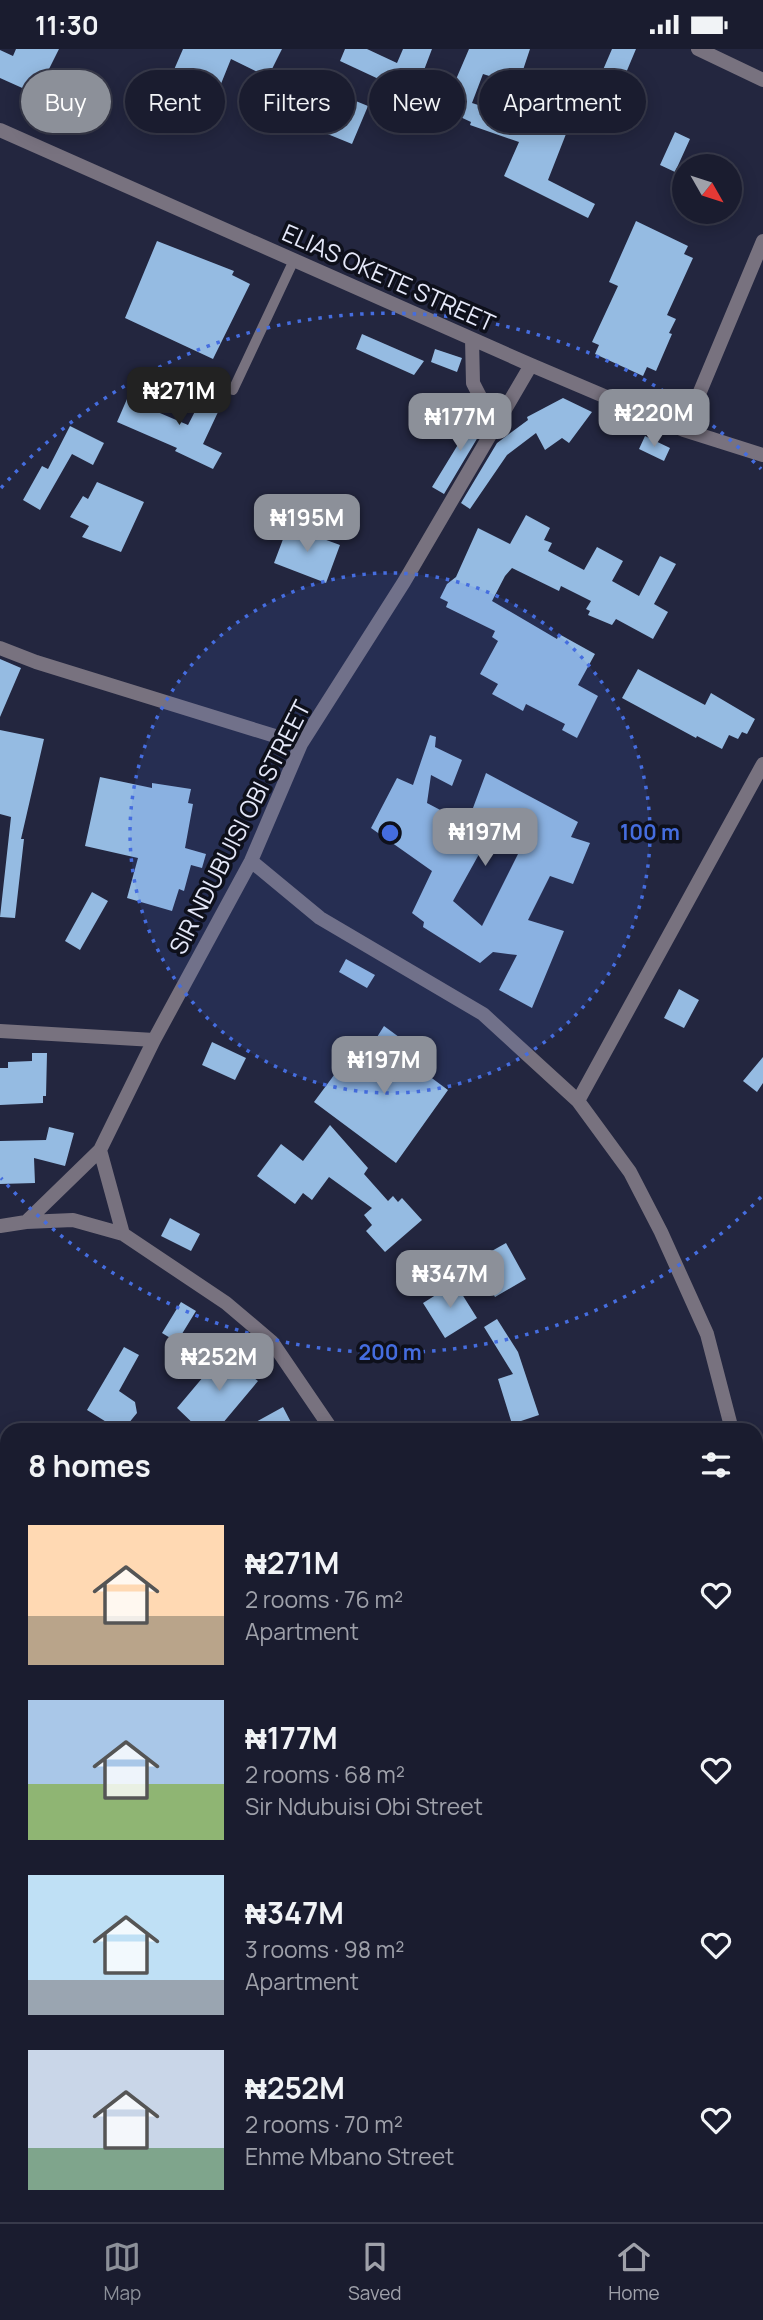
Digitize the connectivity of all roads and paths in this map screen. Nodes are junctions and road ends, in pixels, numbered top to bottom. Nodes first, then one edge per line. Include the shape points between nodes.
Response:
1 (698, 49) edge
2 (763, 80) edge
3 (0, 130) edge
4 (763, 241) edge
5 (295, 260) junction
6 (472, 339) junction
7 (531, 365) junction
8 (233, 390) dead end
9 (495, 423) junction
10 (684, 430) junction
11 (763, 455) edge
12 (0, 647) edge
13 (302, 744) junction
14 (763, 764) edge
15 (251, 861) junction
16 (0, 1031) edge
17 (154, 1040) junction
18 (578, 1101) junction
19 (100, 1150) junction
20 (26, 1222) junction
21 (0, 1226) edge
22 (123, 1234) junction
23 (326, 1423) edge
24 (730, 1423) edge

1 - 2 street
3 - 5 street, ELIAS OKETE STREET
4 - 10 street
5 - 6 street, ELIAS OKETE STREET
5 - 8 lane
6 - 7 street, ELIAS OKETE STREET
6 - 9 street via 473,383
7 - 9 street, SIR NDUBUISI OBI STREET
7 - 10 street, ELIAS OKETE STREET
9 - 13 street, SIR NDUBUISI OBI STREET via 404,582
10 - 11 street, ELIAS OKETE STREET
12 - 13 street
13 - 15 street, SIR NDUBUISI OBI STREET
14 - 18 street
15 - 17 street, SIR NDUBUISI OBI STREET
15 - 18 street via 320,918 482,1014
16 - 17 street
17 - 19 street, SIR NDUBUISI OBI STREET
18 - 24 street via 630,1173 661,1232 707,1334
19 - 20 street, SIR NDUBUISI OBI STREET
19 - 22 street
20 - 21 street
20 - 22 street via 73,1220
22 - 23 street via 226,1303 272,1342

